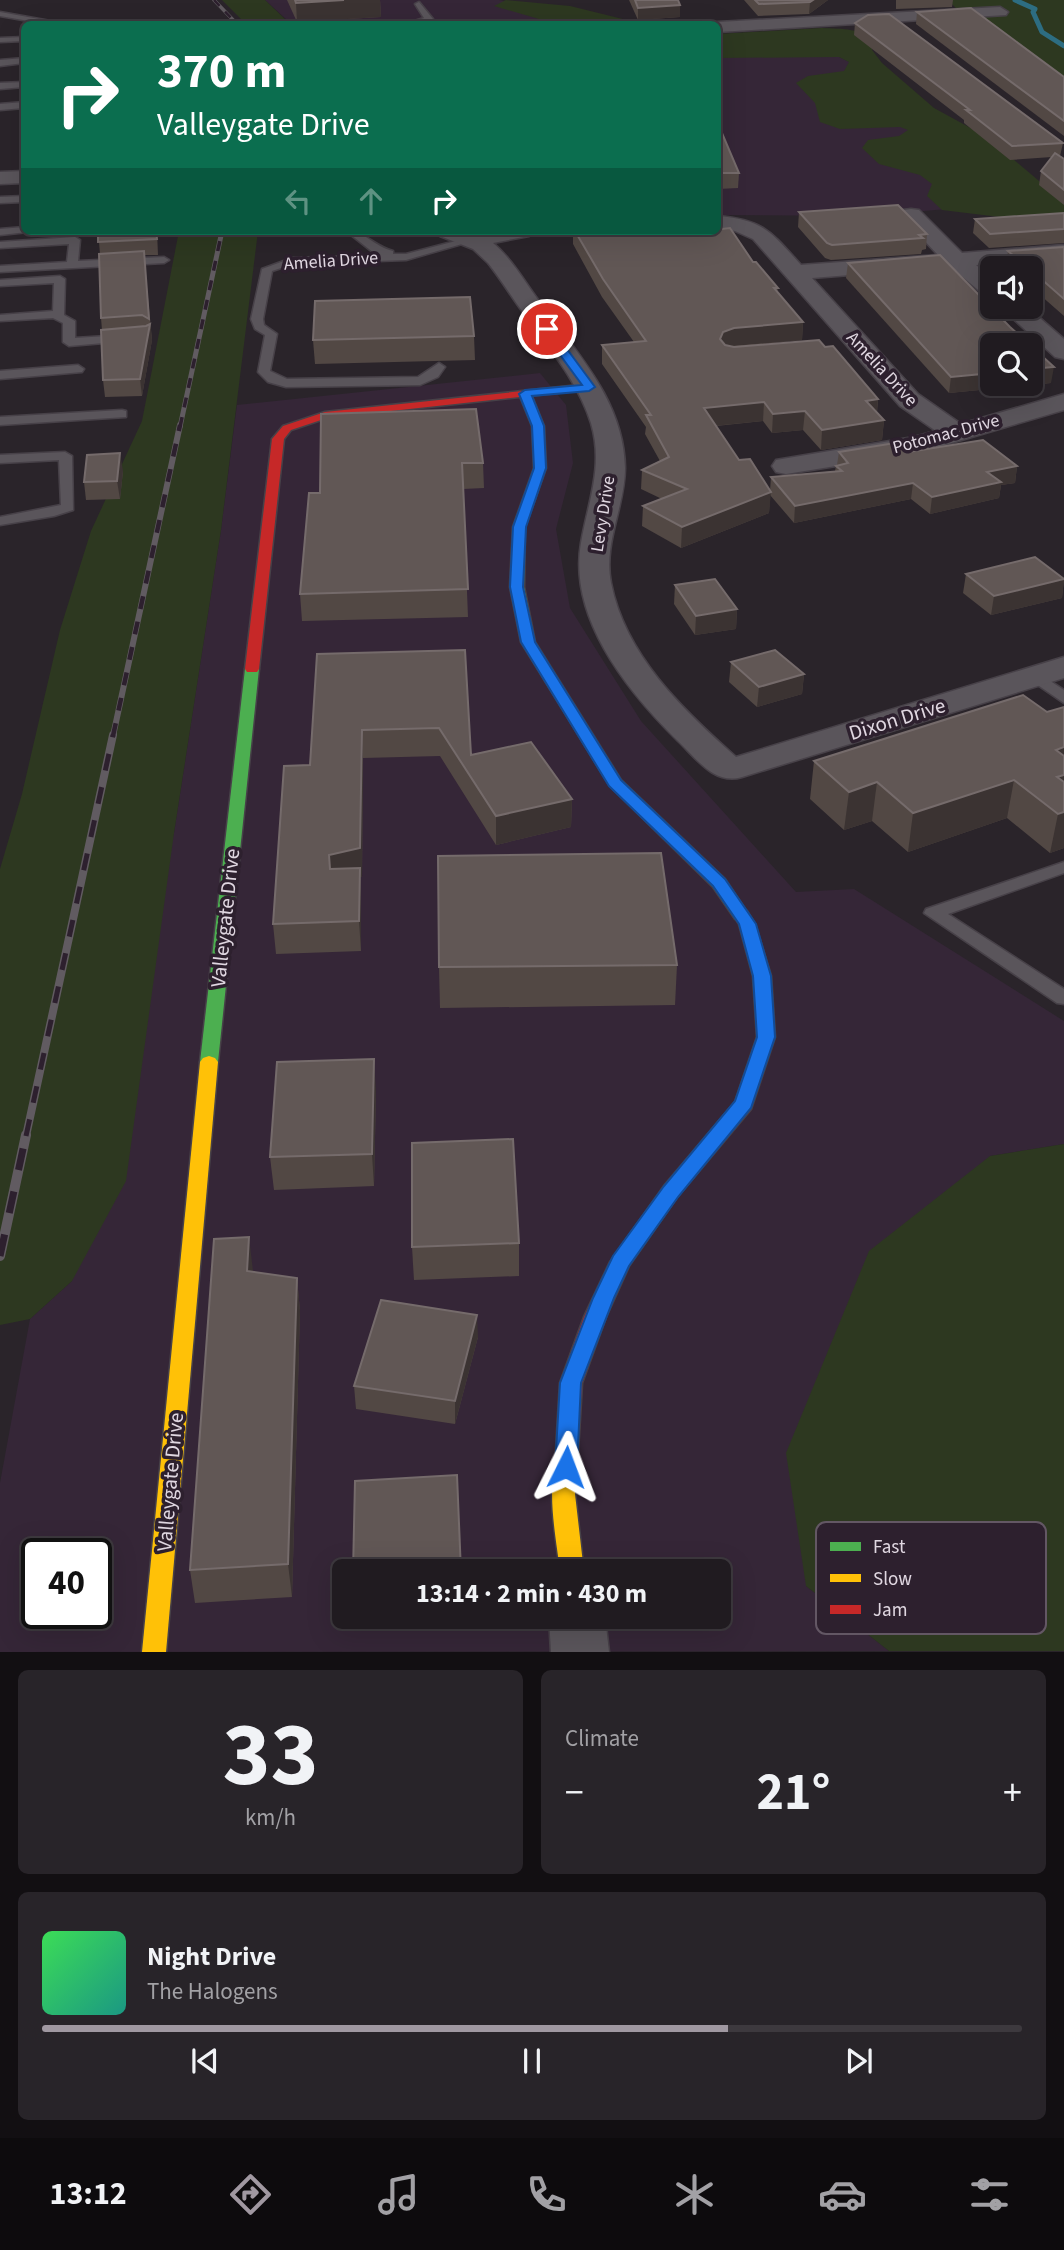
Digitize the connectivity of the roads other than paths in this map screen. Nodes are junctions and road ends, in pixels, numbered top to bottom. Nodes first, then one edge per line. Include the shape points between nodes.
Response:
1 (877, 0) edge
2 (419, 4) dead end
3 (709, 11) dead end
4 (1000, 12) dead end
5 (0, 14) edge
6 (896, 19) junction
7 (39, 21) edge
8 (421, 21) edge
9 (718, 21) edge
10 (722, 26) edge
11 (917, 35) edge
12 (21, 39) edge
13 (0, 40) edge
14 (21, 61) edge
15 (0, 63) edge
16 (21, 75) edge
17 (0, 76) edge
18 (21, 85) edge
19 (0, 86) edge
20 (21, 106) edge
21 (0, 107) edge
22 (21, 177) edge
23 (0, 178) edge
24 (21, 199) edge
25 (0, 200) edge
26 (911, 215) edge
27 (721, 222) edge
28 (21, 230) edge
29 (0, 232) edge
30 (356, 235) edge
31 (459, 236) edge
32 (0, 245) edge
33 (1064, 251) edge
34 (406, 257) junction
35 (164, 260) dead end
36 (956, 260) junction
37 (72, 265) junction
38 (0, 269) edge
39 (796, 272) junction
40 (980, 280) edge
41 (0, 283) edge
42 (59, 314) junction
43 (0, 318) edge
44 (1026, 319) edge
45 (131, 338) edge
46 (860, 345) junction
47 (834, 347) edge
48 (1064, 352) edge
49 (439, 367) dead end
50 (78, 369) dead end
51 (0, 374) edge
52 (589, 387) junction
53 (525, 394) junction
54 (1064, 402) edge
55 (122, 414) dead end
56 (0, 421) edge
57 (958, 434) junction
58 (0, 459) edge
59 (786, 466) dead end
60 (0, 521) edge
61 (1050, 671) edge
62 (1064, 698) edge
63 (730, 770) joint
64 (1064, 867) edge
65 (1064, 998) edge
66 (571, 1559) edge
67 (578, 1629) edge
68 (154, 1651) edge
69 (580, 1651) edge

1 - 6 street
2 - 8 lane via 429,19
3 - 9 street
4 - 6 street
5 - 7 lane
6 - 10 street
6 - 11 street
12 - 13 lane
14 - 15 lane
16 - 17 lane
18 - 19 lane
20 - 21 lane
22 - 23 street
24 - 25 lane
26 - 36 street
27 - 39 street, Amelia Drive via 761,234
28 - 29 lane
30 - 34 lane via 378,251
31 - 34 lane, Amelia Drive
31 - 52 street, Levy Drive via 489,251
32 - 37 lane via 75,240
33 - 36 street
34 - 49 lane, Amelia Drive via 292,261 267,269 257,319 259,327 271,334 264,372 286,383 420,381
35 - 37 lane
36 - 39 street
36 - 40 street
37 - 38 lane
39 - 46 street, Amelia Drive
41 - 42 lane via 60,279
42 - 43 lane
42 - 45 lane via 69,321 69,342
44 - 48 street
46 - 47 street
46 - 57 street, Amelia Drive via 909,400
50 - 51 lane
52 - 53 street, Valleygate Drive
52 - 63 street, Levy Drive via 606,426 611,469 595,549 595,583 631,665 680,725
53 - 66 street via 538,426 540,468 519,527 517,587 528,642 615,783 719,883 747,924 762,976 766,1037 744,1104 671,1191 620,1262 570,1383 564,1494
53 - 68 street, Valleygate Drive via 325,415 287,428 278,439 211,1048
54 - 57 street, Potomac Drive
55 - 56 lane
57 - 59 street, Potomac Drive
58 - 60 lane via 65,456 68,507
61 - 62 lane
61 - 63 street, Dixon Drive
64 - 65 lane via 933,913
67 - 69 street

